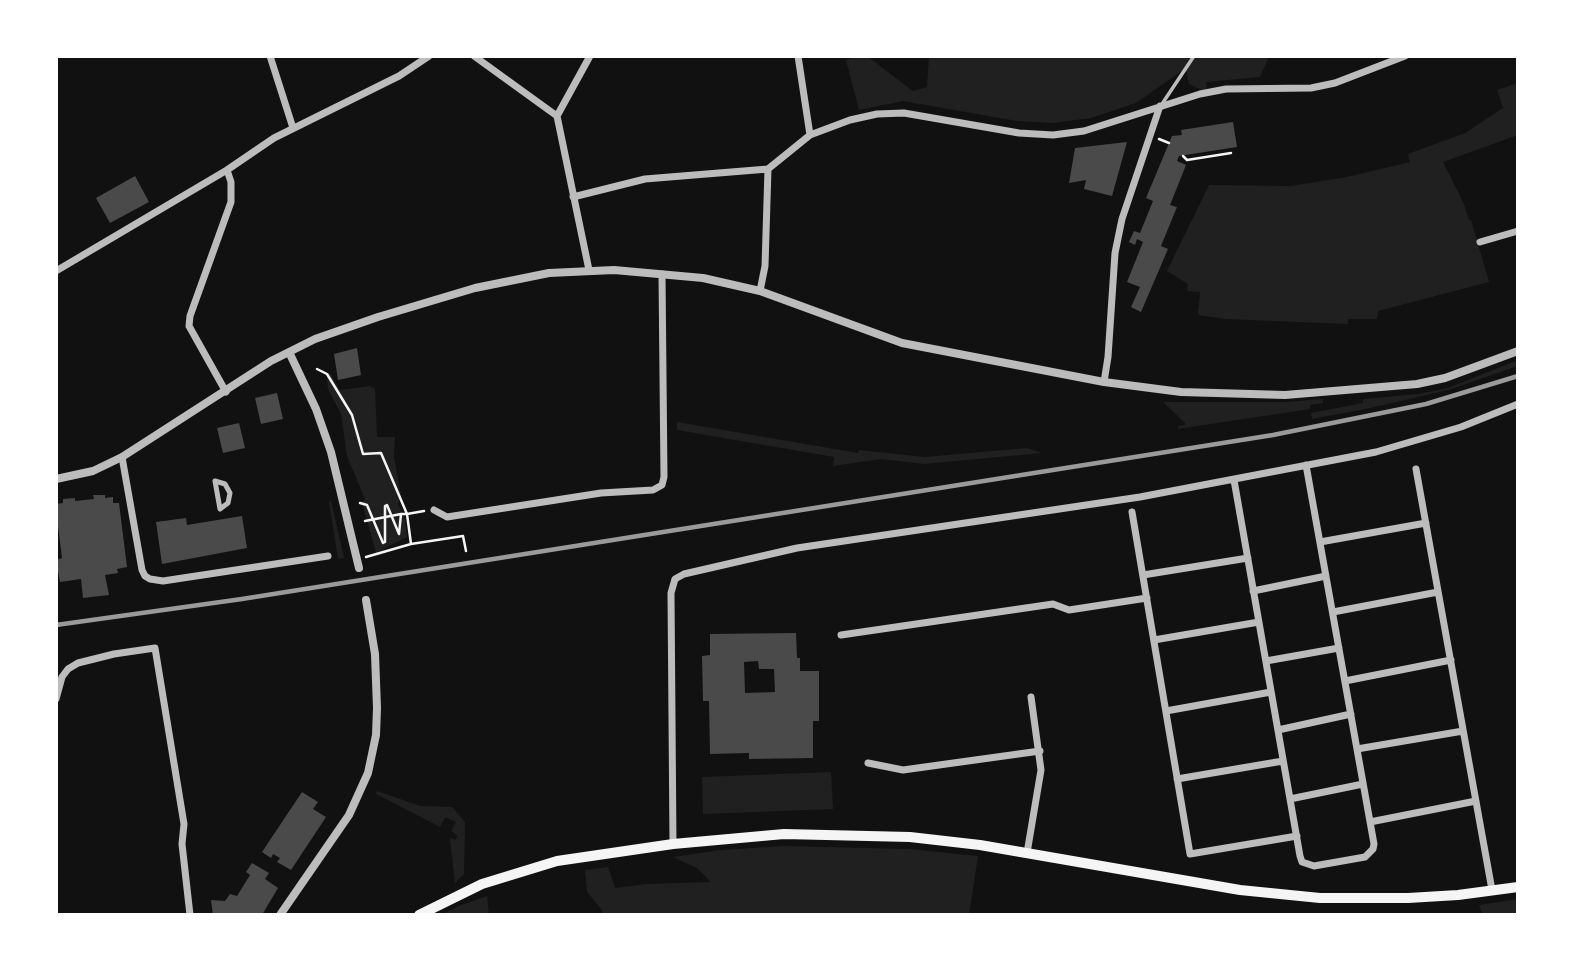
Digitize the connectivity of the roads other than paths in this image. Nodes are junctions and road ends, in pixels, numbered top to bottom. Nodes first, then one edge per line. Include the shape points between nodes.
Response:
1 (270, 56) edge
2 (429, 56) edge
3 (474, 56) edge
4 (590, 56) edge
5 (799, 56) edge
6 (1194, 56) edge
7 (1405, 56) edge
8 (1160, 106) junction
9 (557, 116) junction
10 (293, 128) junction
11 (810, 135) junction
12 (768, 169) junction
13 (227, 170) junction
14 (573, 197) junction
15 (1518, 231) edge
16 (1480, 242) dead end
17 (589, 270) junction
18 (56, 271) edge
19 (662, 274) junction
20 (760, 290) junction
21 (1518, 351) edge
22 (289, 352) junction
23 (1104, 382) junction
24 (226, 391) junction
25 (1518, 404) edge
26 (122, 457) junction
27 (1306, 465) junction
28 (1416, 469) dead end
29 (56, 480) edge
30 (1234, 480) junction
31 (220, 509) joint
32 (434, 510) road end
33 (1132, 512) dead end
34 (1426, 523) junction
35 (1320, 542) junction
36 (328, 556) dead end
37 (1248, 558) junction
38 (359, 568) dead end
39 (1143, 575) junction
40 (1326, 576) junction
41 (1253, 591) junction
42 (1438, 592) junction
43 (1147, 598) junction
44 (366, 600) dead end
45 (1333, 612) junction
46 (1259, 622) junction
47 (841, 635) dead end
48 (1154, 640) junction
49 (1339, 648) junction
50 (1451, 660) junction
51 (1266, 661) junction
52 (1345, 681) junction
53 (1271, 692) junction
54 (1031, 696) dead end
55 (56, 699) edge
56 (1166, 711) junction
57 (1351, 714) junction
58 (1278, 730) junction
59 (1463, 731) junction
60 (1357, 749) junction
61 (1040, 751) junction
62 (1283, 761) junction
63 (868, 763) dead end
64 (1177, 779) junction
65 (1363, 784) junction
66 (1290, 799) junction
67 (1476, 801) junction
68 (1370, 822) junction
69 (1297, 836) junction
70 (673, 844) junction
71 (1027, 853) junction
72 (1518, 887) edge
73 (1492, 890) junction
74 (190, 915) edge
75 (280, 915) edge
76 (419, 915) edge

1 - 10 street
2 - 10 street
3 - 9 street
4 - 9 street
5 - 11 street
6 - 8 lane
7 - 8 street via 1311,88 1226,89
8 - 11 street via 1084,131 1053,135 904,113 850,120
8 - 23 street via 1115,253
9 - 14 street
10 - 13 street
11 - 12 street
12 - 14 street via 645,178
12 - 20 street
13 - 18 street
13 - 24 street via 231,202 189,326
14 - 17 street
15 - 16 street
17 - 19 street
17 - 22 street via 549,273 464,291 378,317
19 - 20 street
19 - 32 street via 662,485 447,517
20 - 23 street via 902,343
21 - 23 street via 1445,378 1340,391 1231,395
22 - 24 street
22 - 38 street via 331,452
24 - 26 street
25 - 27 street via 1461,427 1376,452
26 - 29 street via 93,471
26 - 36 street via 142,570 150,579 163,581
27 - 30 street
27 - 35 street
28 - 34 street
30 - 37 street
30 - 70 street via 797,548 696,570 675,579 671,593
31 - 31 street via 228,503 230,493 225,484 215,481
33 - 39 street
34 - 35 street
34 - 42 street
35 - 40 street
37 - 39 street
37 - 41 street
39 - 43 street
40 - 41 street
40 - 45 street
41 - 46 street
42 - 45 street
42 - 50 street
43 - 47 street via 1069,610 1053,604
43 - 48 street
44 - 75 street via 377,708 368,772 349,815
45 - 49 street
46 - 48 street
46 - 51 street
48 - 56 street
49 - 51 street
49 - 52 street
50 - 52 street
50 - 59 street
51 - 53 street
52 - 57 street
53 - 56 street
53 - 58 street
54 - 61 street
55 - 74 street via 62,677 78,663 155,648 184,824
56 - 64 street
57 - 58 street
57 - 60 street
58 - 62 street
59 - 60 street
59 - 67 street
60 - 65 street
61 - 63 street via 903,770
61 - 71 street
62 - 64 street
62 - 66 street
64 - 69 street via 1190,854
65 - 66 street
65 - 68 street
66 - 69 street
67 - 68 street
67 - 73 street
68 - 69 street via 1374,844 1365,857 1307,865 1302,862
70 - 71 main road via 784,834 844,834 910,837
70 - 76 main road via 557,861 482,884
71 - 73 main road via 1286,895 1359,899
72 - 73 main road

